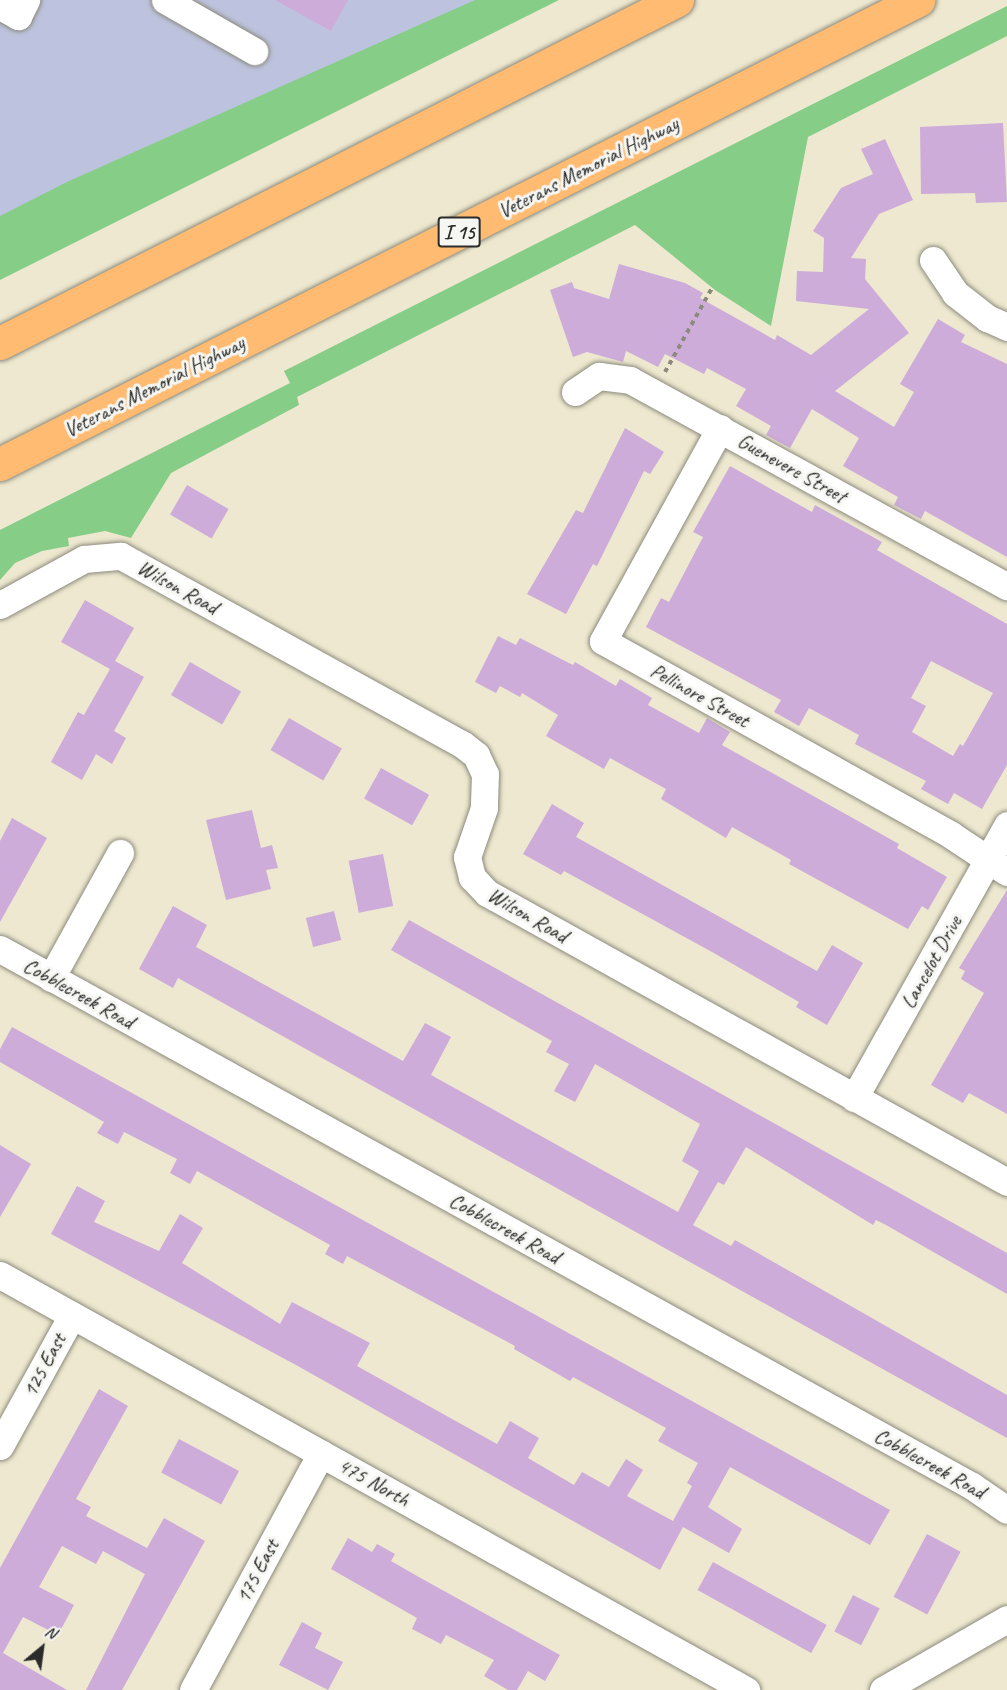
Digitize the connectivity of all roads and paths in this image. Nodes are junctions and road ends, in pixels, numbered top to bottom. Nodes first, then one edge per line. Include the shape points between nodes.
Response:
1 (26, 0) edge
2 (165, 0) edge
3 (677, 0) edge
4 (918, 0) edge
5 (0, 6) edge
6 (254, 51) dead end
7 (933, 260) dead end
8 (713, 286) dead end
9 (1007, 327) edge
10 (0, 343) edge
11 (654, 391) junction
12 (575, 392) dead end
13 (720, 429) junction
14 (0, 464) edge
15 (1007, 586) edge
16 (0, 605) edge
17 (1007, 825) edge
18 (120, 853) dead end
19 (998, 866) edge
20 (0, 949) edge
21 (51, 978) junction
22 (854, 1098) junction
23 (1007, 1182) edge
24 (0, 1275) edge
25 (72, 1315) junction
26 (0, 1446) edge
27 (321, 1453) junction
28 (1007, 1510) edge
29 (1007, 1619) edge
30 (193, 1690) edge
31 (746, 1690) edge
32 (883, 1690) edge

1 - 5 street via 18,16
2 - 6 street
3 - 10 highway
4 - 14 highway, Veterans Memorial Highway / I 15
7 - 9 street via 955,293 987,318
8 - 11 path
11 - 12 street, Guenevere Street via 615,375 599,376
11 - 13 street, Guenevere Street
13 - 15 street, Guenevere Street
13 - 19 street, Pellinore Street via 603,642 951,835
16 - 22 street, Wilson Road via 78,561 106,554 128,559 469,749 481,764 486,786 484,808 467,857 478,885
17 - 19 street, Lancelot Drive
18 - 21 street
19 - 22 street, Lancelot Drive
20 - 21 street, Cobblecreek Road
21 - 28 street, Cobblecreek Road via 972,1486
22 - 23 street, Wilson Road
24 - 25 street, 475 North
25 - 26 street, 125 East
25 - 27 street, 475 North
27 - 30 street, 175 East
27 - 31 street, 475 North
29 - 32 street

